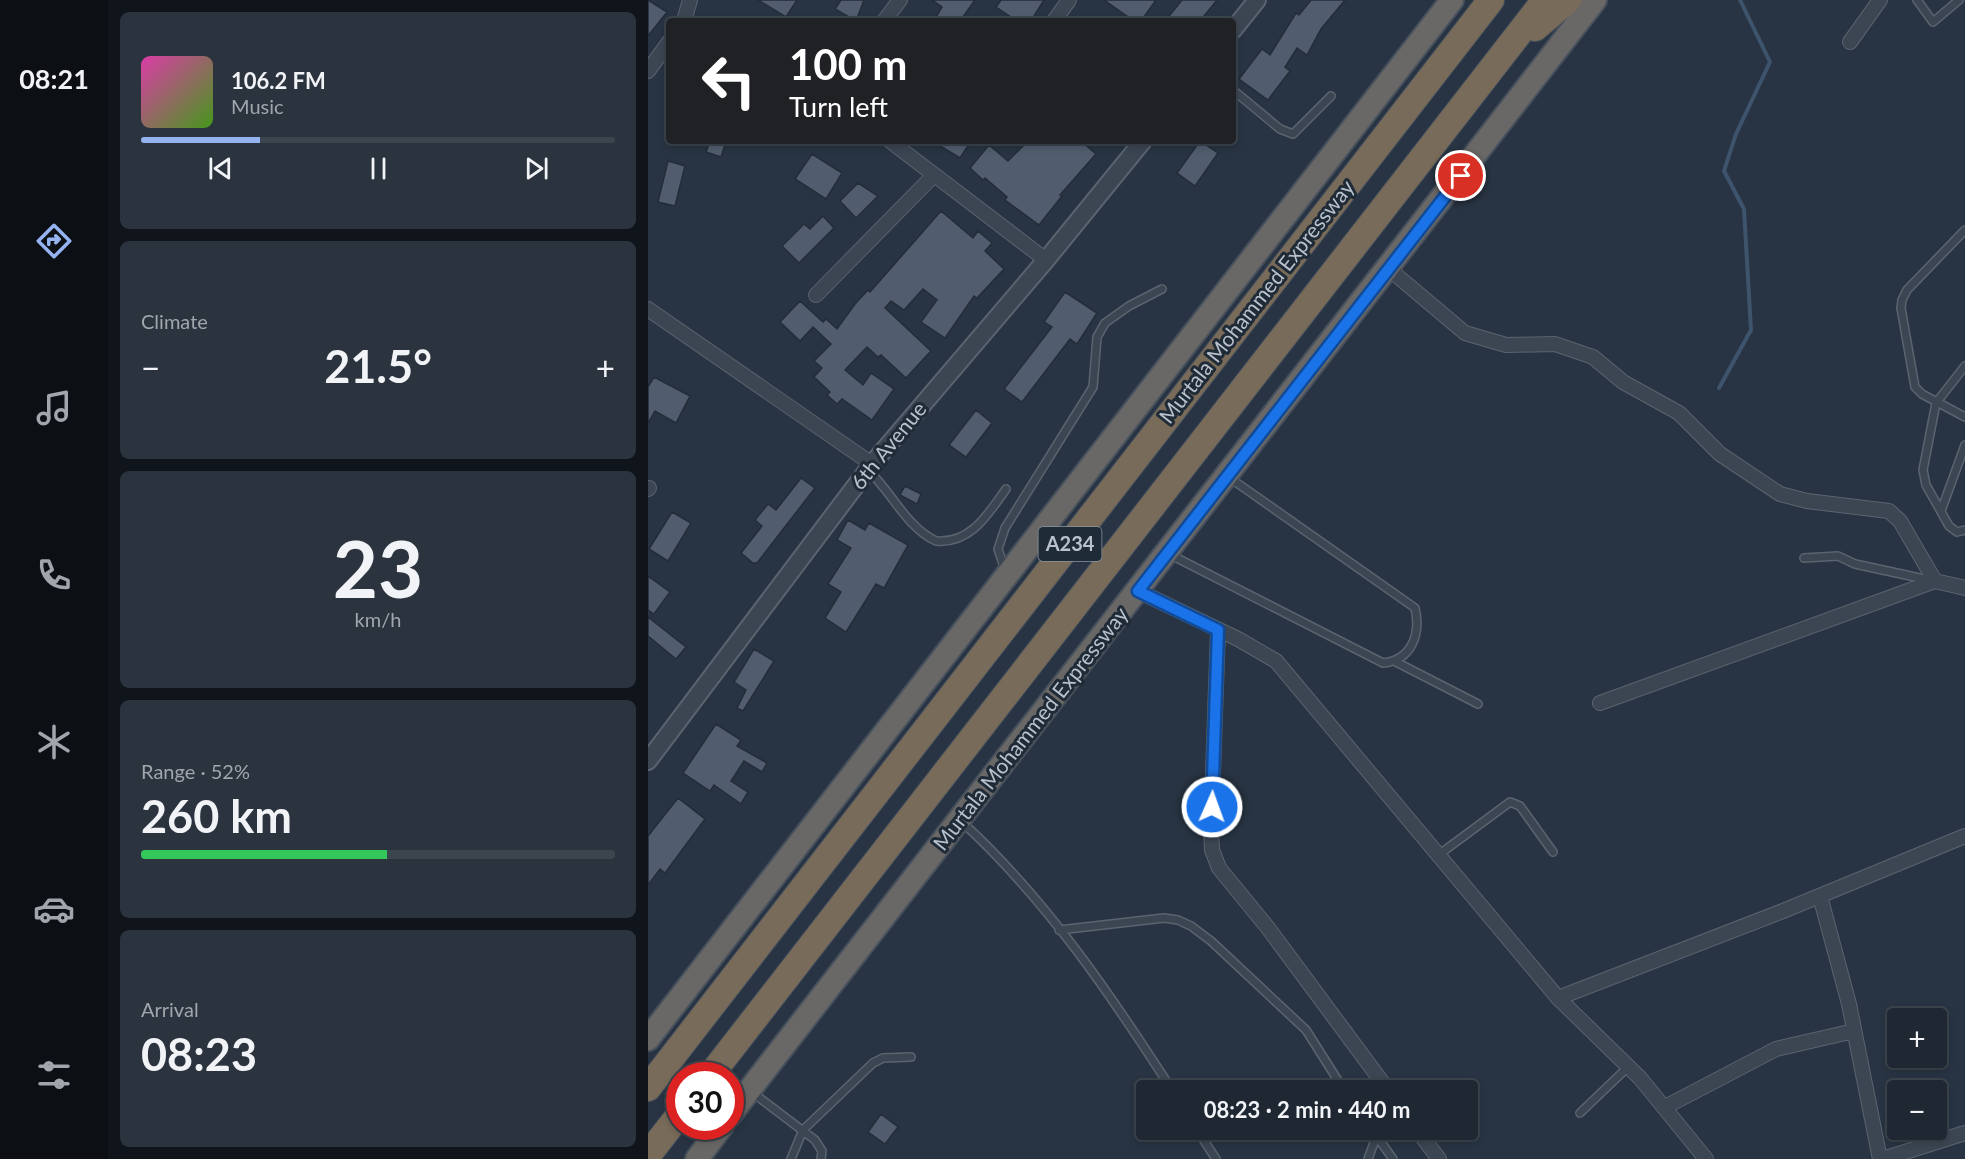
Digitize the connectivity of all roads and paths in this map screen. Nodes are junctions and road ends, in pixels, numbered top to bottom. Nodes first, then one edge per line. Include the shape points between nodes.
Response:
1 (690, 0) edge
2 (900, 0) edge
3 (1069, 0) edge
4 (1257, 0) edge
5 (1452, 0) edge
6 (1482, 0) edge
7 (1491, 0) edge
8 (1545, 0) edge
9 (1568, 0) edge
10 (1595, 0) edge
11 (1880, 0) edge
12 (1917, 0) edge
13 (1959, 0) edge
14 (685, 18) edge
15 (886, 18) edge
16 (1056, 18) edge
17 (1236, 26) edge
18 (1850, 42) dead end
19 (1457, 44) junction
20 (666, 46) edge
21 (1500, 57) junction
22 (648, 71) edge
23 (1236, 92) edge
24 (1331, 96) dead end
25 (894, 144) edge
26 (1141, 144) edge
27 (934, 175) junction
28 (1965, 230) edge
29 (1046, 260) junction
30 (1389, 269) junction
31 (1162, 289) dead end
32 (816, 295) dead end
33 (648, 309) edge
34 (1965, 366) edge
35 (1936, 403) junction
36 (1965, 417) edge
37 (1965, 445) edge
38 (870, 467) junction
39 (1228, 476) junction
40 (1006, 489) dead end
41 (1941, 511) junction
42 (1965, 530) edge
43 (1168, 553) junction
44 (1804, 558) dead end
45 (1007, 575) junction
46 (1935, 581) junction
47 (1965, 588) edge
48 (1138, 591) junction
49 (1218, 630) junction
50 (1396, 662) junction
51 (1600, 703) dead end
52 (1478, 704) dead end
53 (648, 761) edge
54 (960, 820) junction
55 (1965, 836) edge
56 (1553, 852) dead end
57 (1437, 856) junction
58 (1820, 896) junction
59 (1059, 930) junction
60 (1558, 998) junction
61 (1854, 1031) junction
62 (648, 1039) edge
63 (911, 1057) dead end
64 (721, 1062) edge
65 (1628, 1067) junction
66 (1166, 1080) edge
67 (1338, 1080) edge
68 (1381, 1080) edge
69 (648, 1088) edge
70 (749, 1091) junction
71 (744, 1097) edge
72 (1665, 1107) junction
73 (1580, 1113) dead end
74 (803, 1130) junction
75 (666, 1132) edge
76 (1965, 1133) edge
77 (711, 1140) edge
78 (1204, 1140) edge
79 (1373, 1140) edge
80 (1381, 1140) edge
81 (1424, 1140) edge
82 (648, 1155) edge
83 (697, 1159) edge
84 (791, 1159) edge
85 (821, 1159) edge
86 (1216, 1159) edge
87 (1368, 1159) edge
88 (1393, 1159) edge
89 (1438, 1159) edge
90 (1706, 1159) edge
91 (1881, 1159) edge

1 - 14 street
2 - 15 street
3 - 16 street
4 - 17 street
5 - 45 highway, Murtala Mohammed Expressway
6 - 19 highway
7 - 19 highway, Murtala Mohammed Expressway / A234
8 - 21 highway, Murtala Mohammed Expressway / A234
9 - 21 highway
10 - 30 highway, Murtala Mohammed Expressway
11 - 18 street
12 - 13 lane via 1933,22
19 - 69 highway, Murtala Mohammed Expressway / A234
20 - 22 street
21 - 64 highway, Murtala Mohammed Expressway / A234
23 - 24 lane via 1280,129 1293,134
25 - 27 street
26 - 29 street, 6th Avenue
27 - 29 street
27 - 32 street
28 - 35 lane via 1902,300 1916,387
29 - 38 street, 6th Avenue
30 - 39 highway, Murtala Mohammed Expressway
30 - 46 street via 1465,333 1506,345 1555,344 1593,357 1623,382 1679,413 1720,454 1780,494 1889,511 1900,521
31 - 45 lane via 1105,323 1096,337 1093,387 1005,528 998,549
33 - 38 street
34 - 35 lane
35 - 36 lane
35 - 41 lane via 1923,470 1926,485
37 - 41 lane
38 - 40 lane via 892,503 936,541 963,537 980,525
38 - 53 street, 6th Avenue
39 - 43 highway, Murtala Mohammed Expressway
39 - 50 lane via 1415,608 1419,626 1409,652
41 - 42 lane via 1949,526 1957,532
43 - 48 highway, Murtala Mohammed Expressway
43 - 50 lane via 1383,663
44 - 46 lane via 1838,556 1855,564
45 - 62 highway, Murtala Mohammed Expressway
46 - 47 street
46 - 51 street
48 - 49 street
48 - 54 highway, Murtala Mohammed Expressway
49 - 57 street via 1276,661
49 - 68 street via 1212,850 1219,868
50 - 52 lane
54 - 59 lane via 1001,858
54 - 70 highway, Murtala Mohammed Expressway
55 - 58 street
56 - 57 lane via 1520,806 1510,802
57 - 60 street
58 - 60 street
58 - 61 street
59 - 66 lane via 1118,1006
59 - 67 lane via 1164,918 1191,926 1306,1030
60 - 65 street
61 - 72 street via 1776,1049
61 - 91 street
63 - 74 lane via 883,1058 873,1063
65 - 72 street
65 - 73 lane
70 - 71 highway, Murtala Mohammed Expressway
70 - 74 lane
72 - 90 street
74 - 84 lane
74 - 85 lane via 818,1144
75 - 82 highway
76 - 91 street
77 - 83 highway
78 - 86 lane
79 - 87 lane
80 - 88 lane
81 - 89 street

